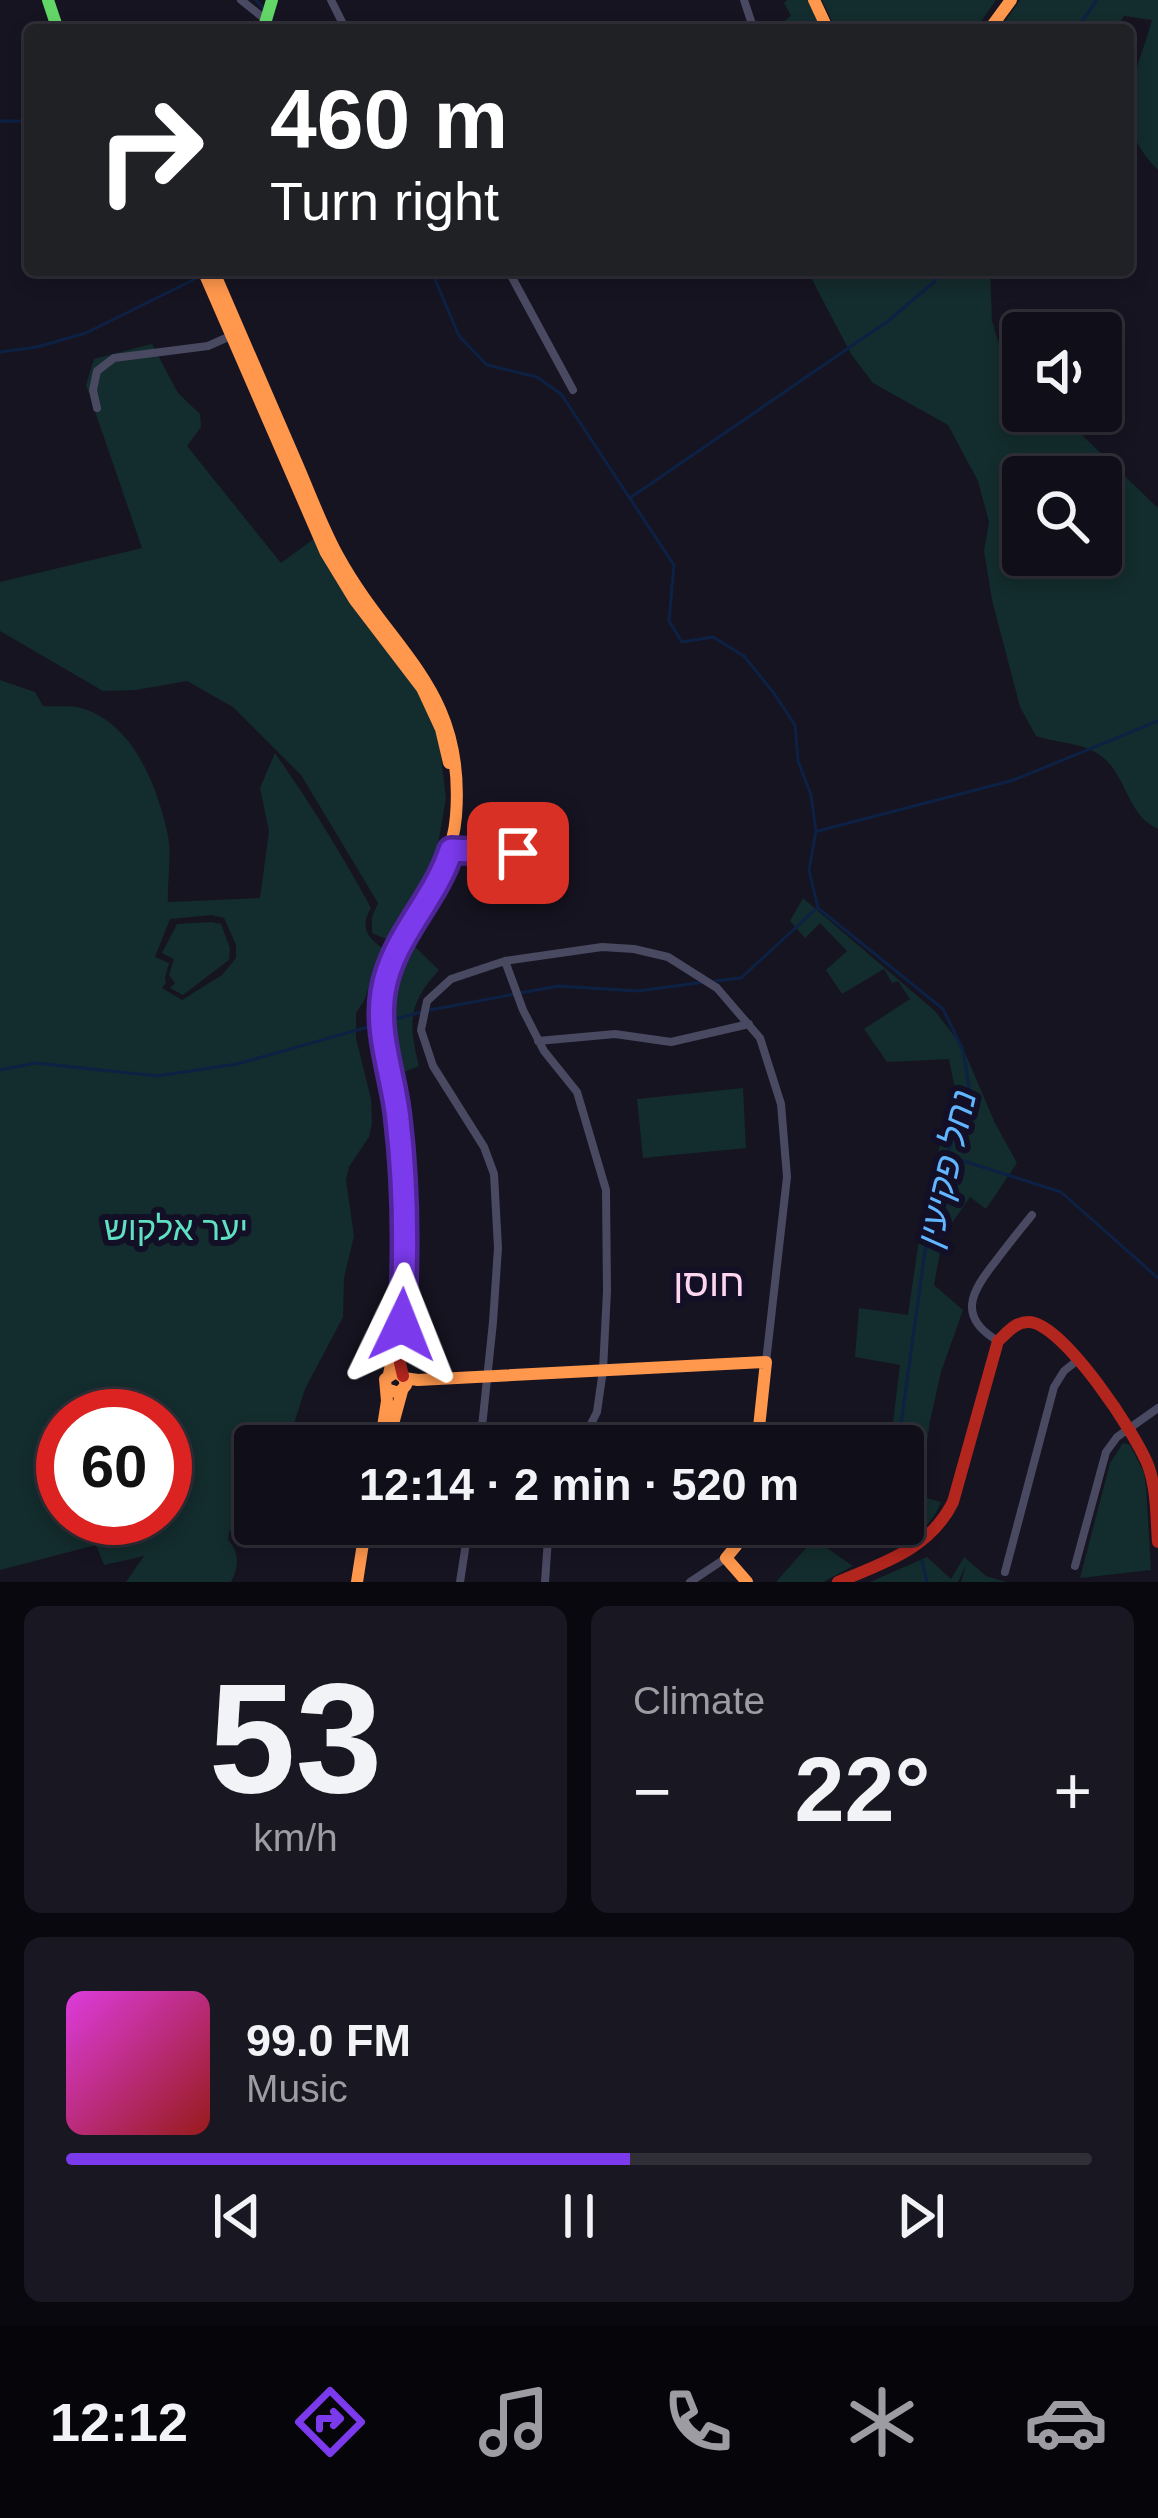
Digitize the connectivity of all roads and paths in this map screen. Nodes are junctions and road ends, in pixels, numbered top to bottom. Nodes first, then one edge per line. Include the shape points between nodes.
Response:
1 (241, 0) edge
2 (263, 24) edge
3 (206, 276) edge
4 (216, 276) edge
5 (511, 276) edge
6 (235, 322) junction
7 (232, 337) junction
8 (573, 390) dead end
9 (97, 408) dead end
10 (451, 850) junction
11 (540, 896) dead end
12 (505, 961) junction
13 (749, 1024) junction
14 (538, 1041) junction
15 (1032, 1215) dead end
16 (998, 1341) junction
17 (1079, 1359) junction
18 (766, 1362) junction
19 (603, 1370) junction
20 (488, 1376) junction
21 (404, 1381) junction
22 (1158, 1408) edge
23 (385, 1425) edge
24 (390, 1425) edge
25 (482, 1425) edge
26 (590, 1425) edge
27 (759, 1425) edge
28 (1127, 1429) junction
29 (1158, 1542) edge
30 (366, 1545) edge
31 (466, 1545) edge
32 (548, 1545) edge
33 (736, 1545) edge
34 (726, 1558) junction
35 (1076, 1566) dead end
36 (1005, 1572) dead end
37 (360, 1582) edge
38 (460, 1582) edge
39 (545, 1582) edge
40 (690, 1582) edge
41 (747, 1582) edge
42 (838, 1582) edge

1 - 2 street
3 - 7 main road
4 - 6 main road
5 - 8 street
6 - 7 street
6 - 10 main road via 337,555 441,705 458,782
7 - 9 street via 114,358 97,371
7 - 21 main road via 334,568 422,688 448,760 444,851 396,937 376,1005 393,1127 394,1355
10 - 11 street via 525,854 536,863
10 - 21 main road via 395,953 382,1004 399,1130
12 - 13 street via 602,947 668,957 717,988
12 - 14 street
12 - 20 street via 451,979 428,1001 421,1030 494,1174 498,1248
13 - 14 street via 671,1042 615,1034
13 - 18 street via 781,1105 787,1177
14 - 19 street via 577,1092 605,1190
15 - 16 street via 972,1296 976,1322
16 - 17 main road via 1013,1327 1040,1323
16 - 42 main road via 944,1522 920,1544
17 - 28 main road
17 - 36 street via 1054,1387
18 - 19 main road
18 - 27 main road
19 - 20 main road
19 - 26 street
20 - 21 main road
20 - 25 street
21 - 23 main road via 392,1394 386,1389
21 - 24 main road
22 - 28 street
28 - 29 main road via 1149,1468
28 - 35 street via 1106,1452
30 - 37 main road
31 - 38 street
32 - 39 street
33 - 34 main road
34 - 40 street
34 - 41 main road

